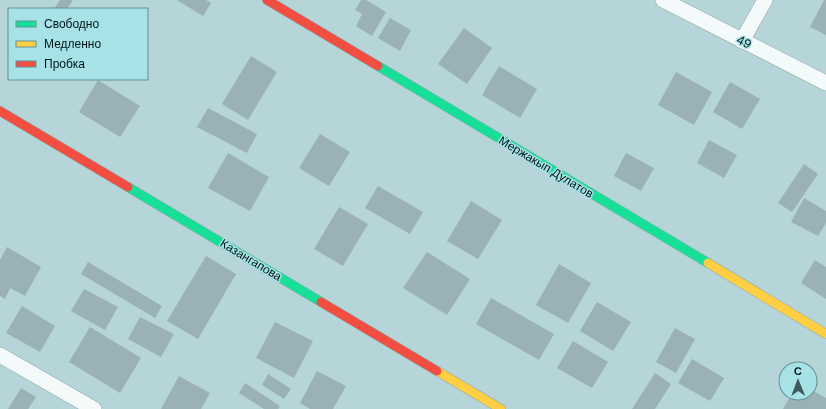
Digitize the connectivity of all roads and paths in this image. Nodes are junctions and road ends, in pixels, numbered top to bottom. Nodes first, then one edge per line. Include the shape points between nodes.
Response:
1 (267, 0) edge
2 (663, 0) edge
3 (765, 0) edge
4 (742, 41) junction
5 (826, 83) edge
6 (0, 111) edge
7 (826, 334) edge
8 (0, 355) edge
9 (94, 409) edge
10 (501, 409) edge

1 - 7 street, Мержакып Дулатов
2 - 4 street, 49
3 - 4 street
4 - 5 street, 49
6 - 10 street, Казангапова
8 - 9 street

